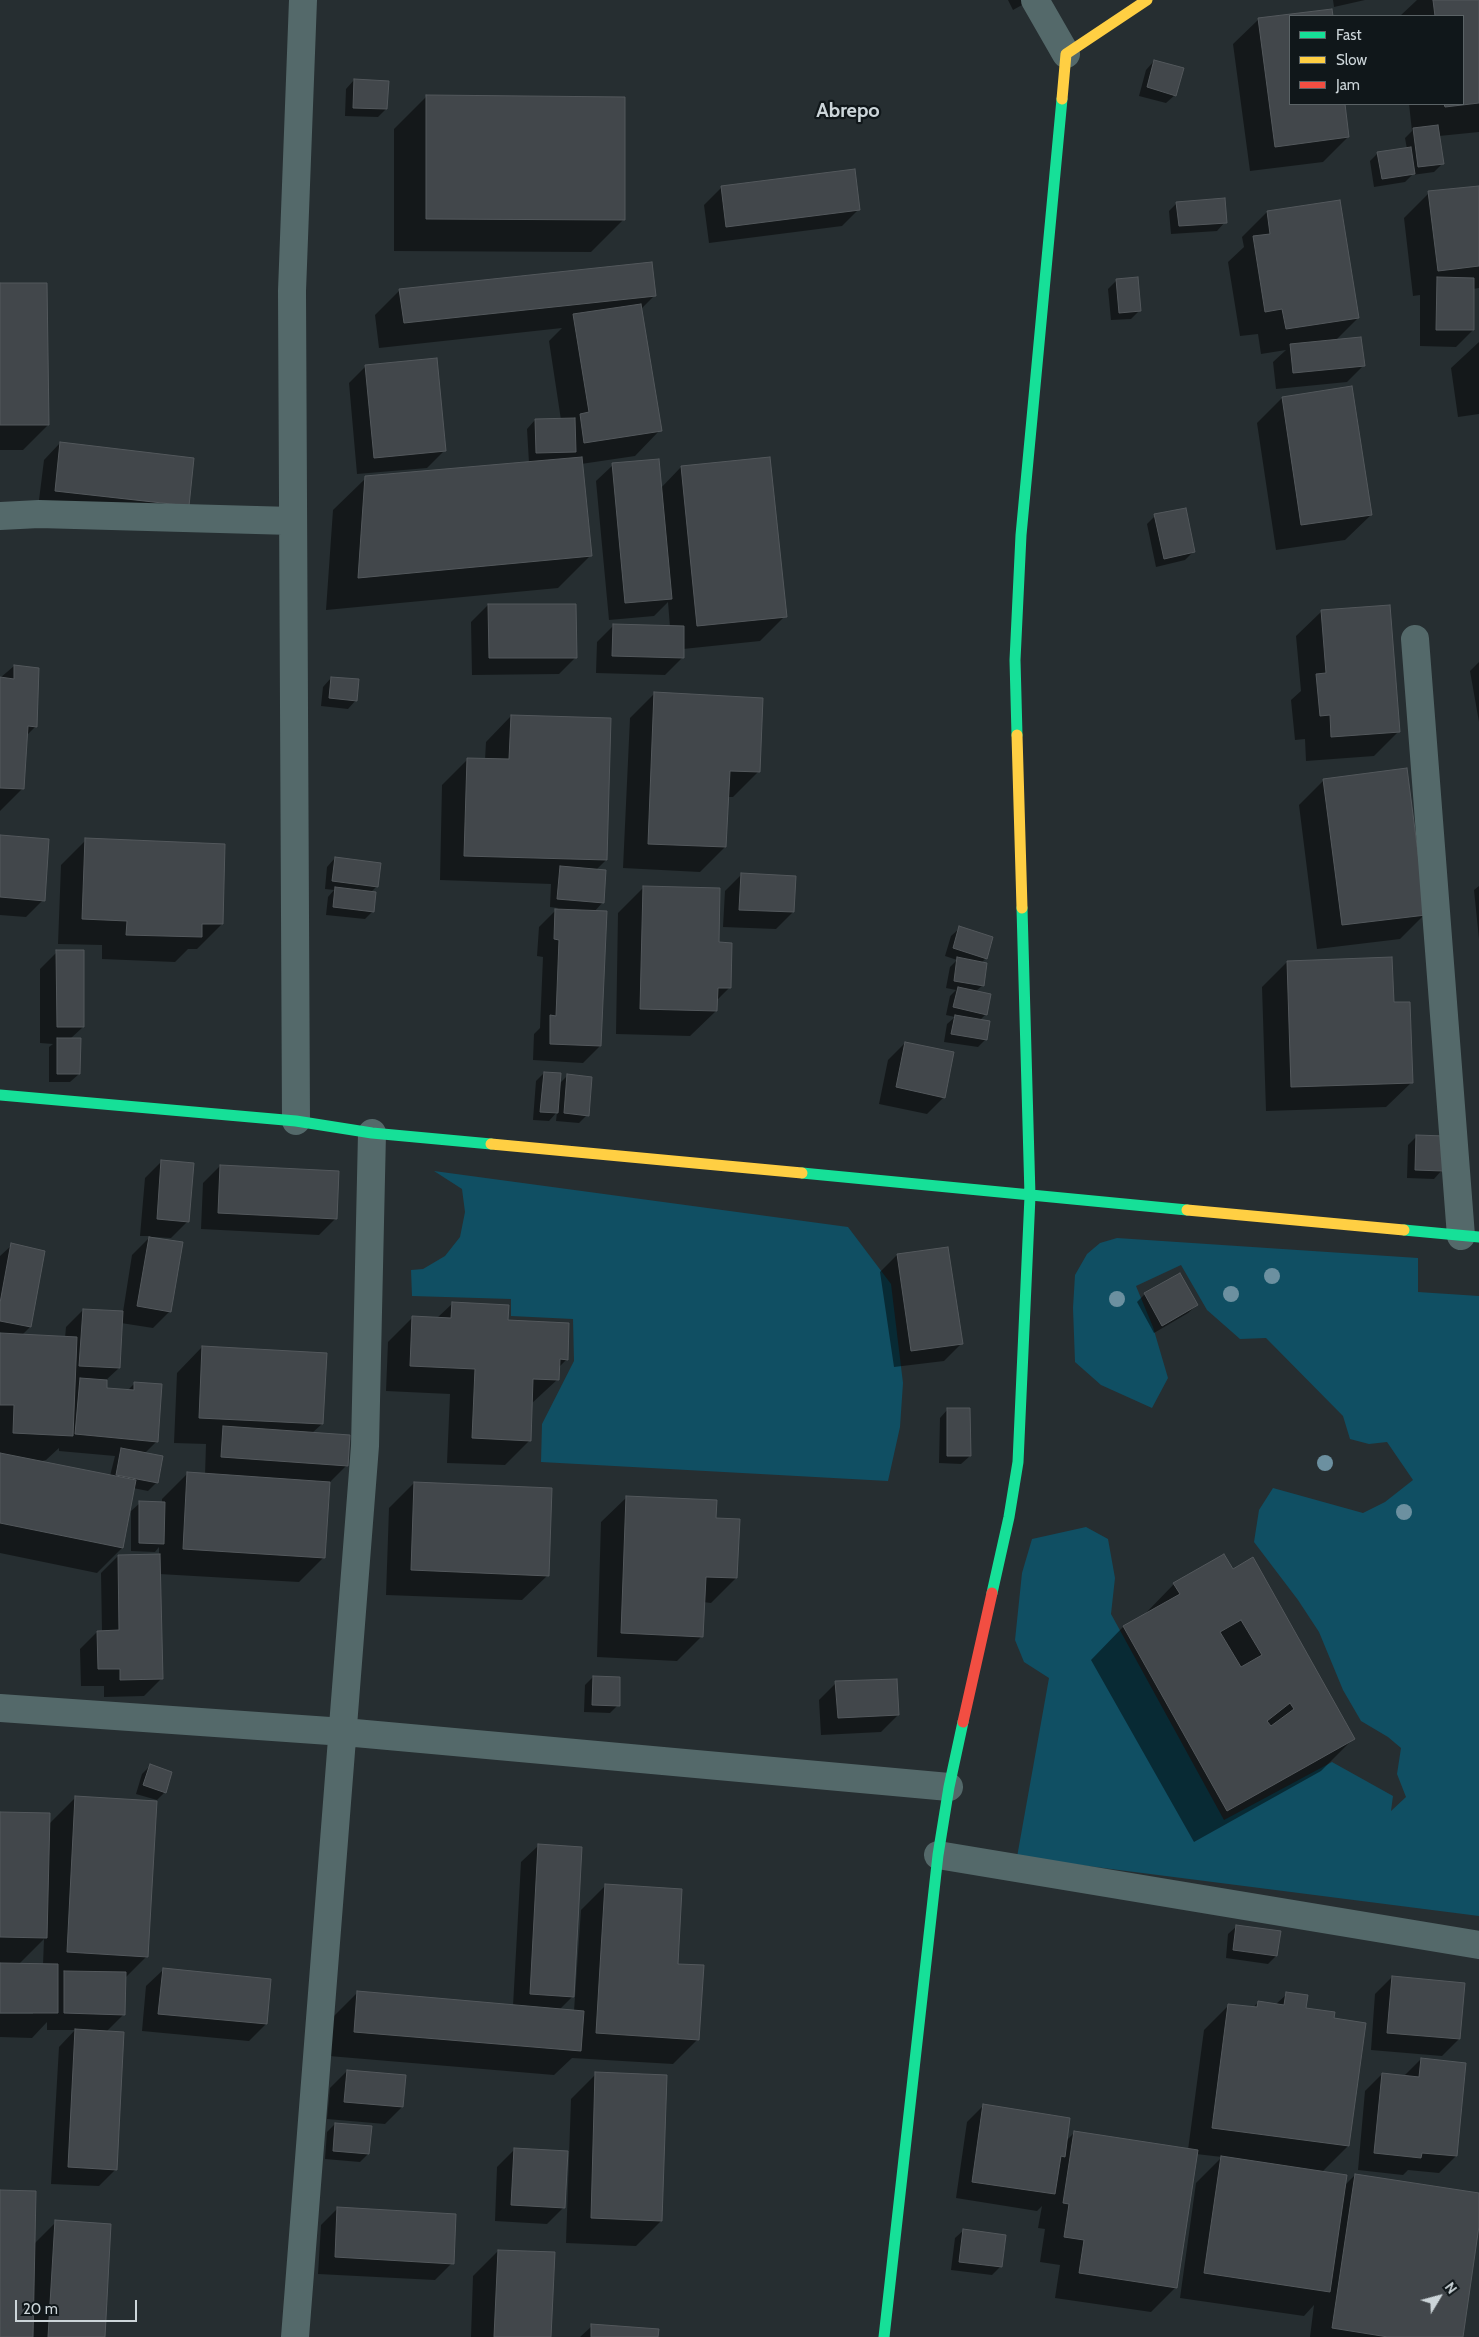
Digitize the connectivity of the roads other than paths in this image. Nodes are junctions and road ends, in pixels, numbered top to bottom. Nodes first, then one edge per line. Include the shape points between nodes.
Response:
1 (303, 0) edge
2 (1035, 0) edge
3 (1147, 0) edge
4 (1066, 54) junction
5 (0, 516) edge
6 (292, 521) junction
7 (1415, 639) dead end
8 (0, 1096) edge
9 (296, 1121) junction
10 (372, 1133) junction
11 (1030, 1196) junction
12 (1470, 1236) edge
13 (0, 1708) edge
14 (344, 1732) junction
15 (949, 1787) junction
16 (938, 1855) junction
17 (1479, 1946) edge
18 (295, 2337) edge
19 (884, 2337) edge

1 - 6 street via 292,291
2 - 4 street
3 - 4 street
4 - 11 street via 1021,535 1016,660
5 - 6 street via 39,514
6 - 9 street
7 - 12 street
8 - 9 street
9 - 10 street
10 - 11 street
10 - 14 street via 366,1446
11 - 12 street
11 - 15 street via 1018,1462 1010,1517
13 - 14 street
14 - 15 street
14 - 18 street
15 - 16 street
16 - 17 street
16 - 19 street

